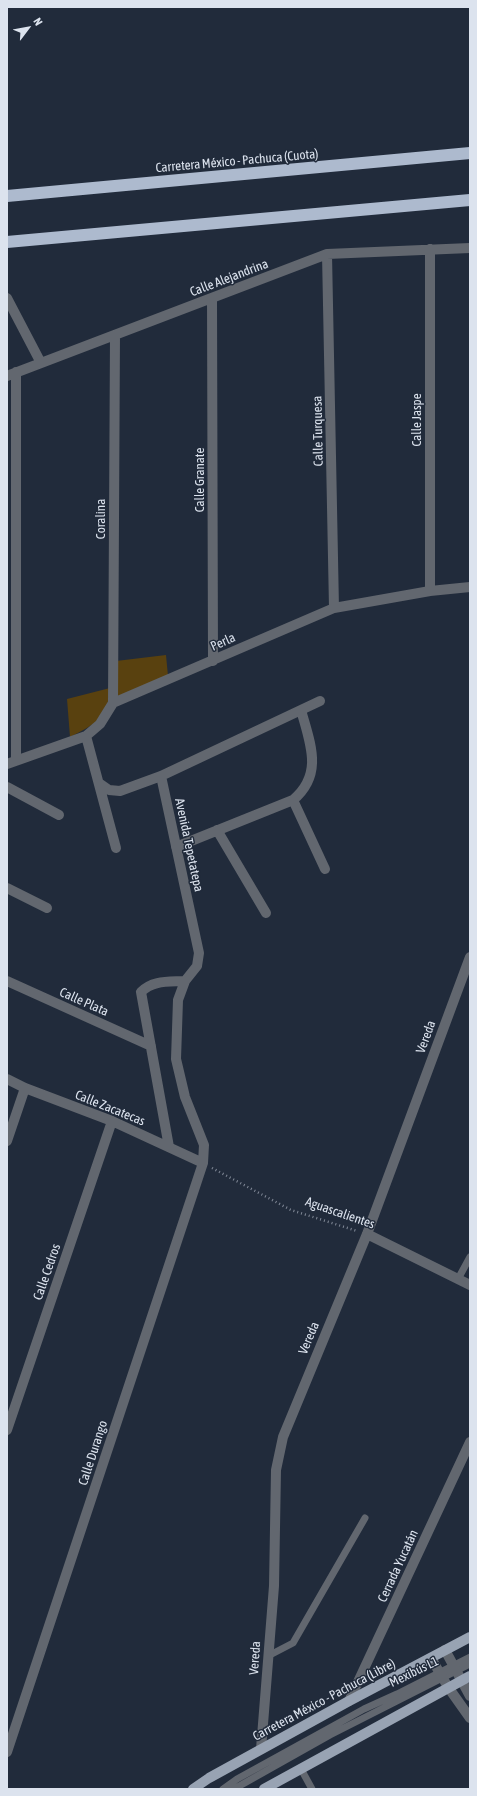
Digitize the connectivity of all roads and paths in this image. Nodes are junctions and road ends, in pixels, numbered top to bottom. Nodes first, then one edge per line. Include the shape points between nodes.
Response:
1 (470, 153) edge
2 (7, 196) edge
3 (470, 200) edge
4 (7, 242) edge
5 (470, 248) edge
6 (430, 249) junction
7 (327, 254) junction
8 (7, 298) edge
9 (212, 298) junction
10 (115, 335) junction
11 (41, 362) junction
12 (12, 374) edge
13 (470, 587) edge
14 (430, 591) junction
15 (334, 608) junction
16 (213, 661) junction
17 (320, 701) dead end
18 (113, 703) junction
19 (301, 710) junction
20 (86, 736) junction
21 (11, 763) edge
22 (161, 776) junction
23 (99, 783) junction
24 (7, 787) edge
25 (293, 800) junction
26 (59, 815) dead end
27 (217, 830) junction
28 (176, 847) junction
29 (116, 848) dead end
30 (325, 869) dead end
31 (7, 888) edge
32 (47, 908) dead end
33 (266, 913) dead end
34 (470, 957) edge
35 (7, 981) edge
36 (185, 981) junction
37 (151, 1046) junction
38 (7, 1079) edge
39 (25, 1088) junction
40 (112, 1121) junction
41 (7, 1141) edge
42 (169, 1147) junction
43 (203, 1163) junction
44 (367, 1234) junction
45 (470, 1257) edge
46 (458, 1279) junction
47 (470, 1285) edge
48 (7, 1430) edge
49 (470, 1442) edge
50 (365, 1518) dead end
51 (470, 1637) edge
52 (446, 1650) junction
53 (268, 1656) junction
54 (431, 1658) junction
55 (470, 1658) edge
56 (470, 1664) edge
57 (455, 1668) junction
58 (441, 1675) junction
59 (466, 1678) edge
60 (448, 1687) junction
61 (470, 1696) edge
62 (349, 1701) junction
63 (470, 1718) edge
64 (261, 1749) junction
65 (7, 1752) edge
66 (301, 1769) junction
67 (193, 1789) edge
68 (223, 1789) edge
69 (234, 1789) edge
70 (264, 1789) edge
71 (312, 1789) edge

1 - 2 highway, Carretera México - Pachuca (Cuota)
3 - 4 highway
5 - 6 street, Calle Alejandrina
6 - 7 street, Calle Alejandrina
6 - 14 street, Calle Jaspe
7 - 9 street, Calle Alejandrina
7 - 15 street, Calle Turquesa
8 - 11 street
9 - 10 street, Calle Alejandrina
9 - 16 street, Calle Granate
10 - 11 street, Calle Alejandrina
10 - 18 street, Coralina
11 - 12 street, Calle Alejandrina
12 - 21 street
13 - 14 street, Perla
14 - 15 street, Perla
15 - 16 street, Perla
16 - 18 street, Perla
17 - 19 street
18 - 20 street via 100,724
19 - 22 street
19 - 25 street via 312,750 311,776 304,791
20 - 21 street
20 - 23 street
22 - 23 street via 120,791 109,790
22 - 28 street, Avenida Tepetatepa
23 - 29 street
24 - 26 street
25 - 27 street
25 - 30 street
27 - 28 street
27 - 33 street
28 - 36 street, Avenida Tepetatepa via 199,953 197,966
31 - 32 street
34 - 44 street, Vereda
35 - 37 street, Calle Plata
36 - 37 street via 156,983 148,985 141,992
36 - 43 street, Avenida Tepetatepa via 178,1000 176,1059 185,1097 204,1145
37 - 42 street
38 - 39 street, Calle Zacatecas
39 - 40 street, Calle Zacatecas
39 - 41 street
40 - 42 street, Calle Zacatecas
40 - 48 street, Calle Cedros
42 - 43 street, Calle Zacatecas
43 - 44 path, Aguascalientes via 291,1210
43 - 65 street, Calle Durango
44 - 46 street, Aguascalientes
44 - 53 street, Vereda via 283,1437 276,1470 274,1586
45 - 46 lane
46 - 47 street, Aguascalientes
49 - 62 street, Cerrada Yucatán
50 - 53 lane via 293,1643
51 - 52 main road, Carretera México - Pachuca (Libre)
52 - 54 main road, Carretera México - Pachuca (Libre)
52 - 57 street
53 - 64 street, Vereda
54 - 58 street
54 - 62 main road, Carretera México - Pachuca (Libre)
55 - 57 lane, Mexibús L1
56 - 57 lane, Mexibús L1
57 - 58 lane, Mexibús L1
57 - 59 street
58 - 60 street
58 - 68 lane, Mexibús L1 via 364,1708
58 - 69 lane, Mexibús L1
59 - 60 main road
59 - 61 street
60 - 63 street
60 - 66 main road
62 - 64 main road, Carretera México - Pachuca (Libre)
64 - 67 main road, Carretera México - Pachuca (Libre)
66 - 70 main road
66 - 71 lane

